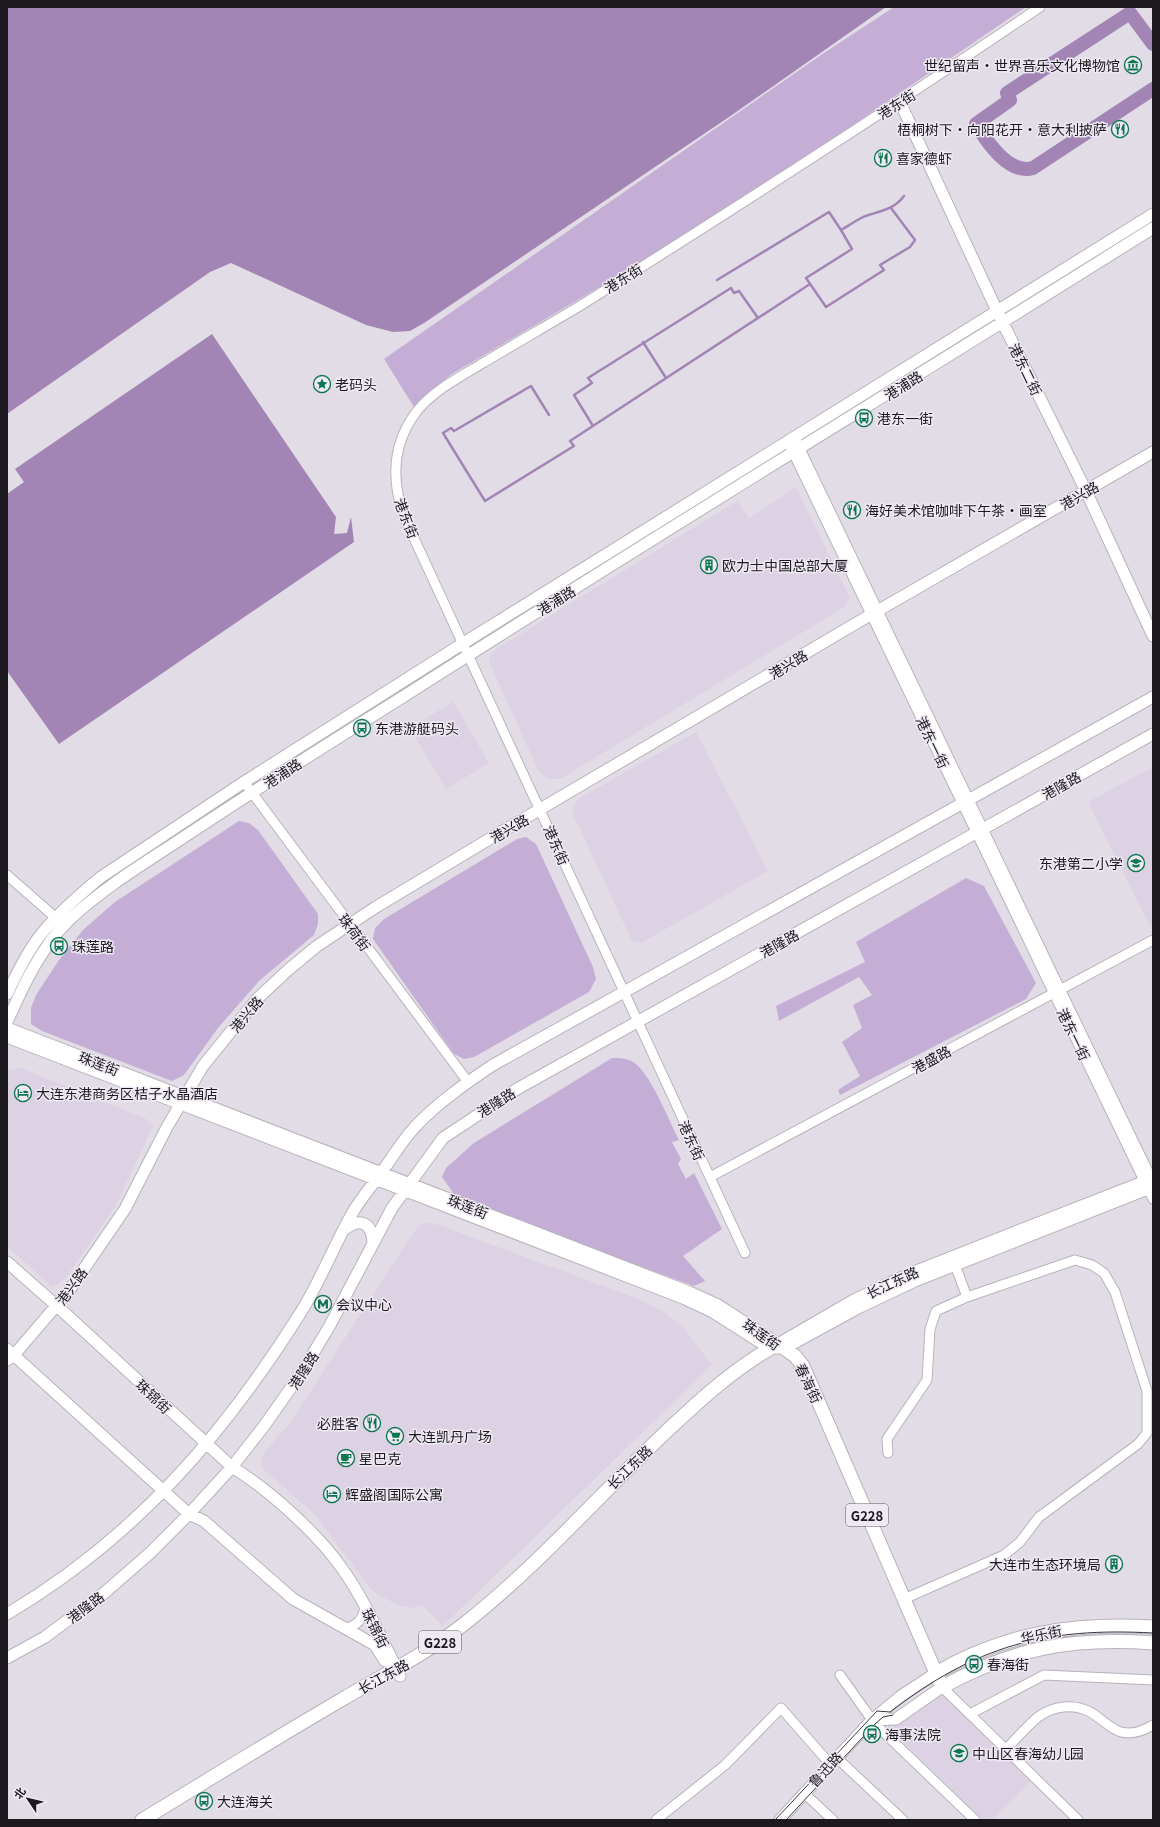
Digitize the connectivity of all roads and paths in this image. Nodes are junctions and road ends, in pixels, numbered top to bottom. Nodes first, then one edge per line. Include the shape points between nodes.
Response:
1 (1040, 7) edge
2 (900, 102) junction
3 (1153, 214) edge
4 (1153, 228) edge
5 (997, 311) junction
6 (1002, 322) junction
7 (791, 440) junction
8 (797, 451) junction
9 (1153, 452) edge
10 (1086, 491) junction
11 (875, 612) junction
12 (1153, 636) edge
13 (462, 644) junction
14 (467, 655) junction
15 (1153, 697) edge
16 (1153, 734) edge
17 (244, 782) junction
18 (252, 793) junction
19 (966, 801) junction
20 (541, 809) junction
21 (980, 830) junction
22 (7, 875) edge
23 (56, 918) junction
24 (350, 925) junction
25 (1153, 940) edge
26 (1057, 991) junction
27 (624, 992) junction
28 (7, 994) edge
29 (7, 1022) edge
30 (637, 1022) junction
31 (7, 1028) edge
32 (7, 1037) edge
33 (468, 1082) junction
34 (183, 1100) junction
35 (379, 1176) junction
36 (710, 1177) junction
37 (1151, 1185) edge
38 (407, 1187) junction
39 (345, 1229) junction
40 (372, 1243) junction
41 (745, 1254) dead end
42 (7, 1262) edge
43 (955, 1265) junction
44 (967, 1297) junction
45 (57, 1306) junction
46 (778, 1347) junction
47 (9, 1354) edge
48 (207, 1444) junction
49 (888, 1453) dead end
50 (232, 1467) junction
51 (164, 1492) junction
52 (189, 1514) junction
53 (904, 1599) junction
54 (365, 1607) junction
55 (7, 1614) edge
56 (1153, 1627) edge
57 (345, 1629) junction
58 (1153, 1642) edge
59 (7, 1658) edge
60 (396, 1672) junction
61 (936, 1672) junction
62 (840, 1675) dead end
63 (1153, 1680) edge
64 (942, 1687) junction
65 (970, 1714) junction
66 (872, 1720) junction
67 (1153, 1725) edge
68 (1006, 1750) junction
69 (833, 1760) junction
70 (804, 1793) junction
71 (142, 1820) edge
72 (157, 1820) edge
73 (656, 1820) edge
74 (780, 1820) edge
75 (832, 1820) edge
76 (902, 1820) edge
77 (975, 1820) edge
78 (1078, 1820) edge

1 - 2 street, 港东街
2 - 5 main road, 港东二街
2 - 13 street, 港东街 via 581,305 437,391 417,411 403,434 396,461 395,482 398,502
3 - 5 main road, 港浦路
4 - 6 main road, 港浦路
5 - 6 main road, 港东二街
5 - 7 main road, 港浦路
6 - 8 main road, 港浦路
6 - 10 main road, 港东二街
7 - 8 street, 港东一街 via 788,442
7 - 13 main road, 港浦路
8 - 11 street, 港东一街
8 - 14 main road, 港浦路
9 - 10 main road, 港兴路
10 - 11 main road, 港兴路
10 - 12 main road, 港东二街
11 - 19 street, 港东一街
11 - 20 main road, 港兴路
13 - 14 street, 港东街
13 - 17 main road, 港浦路
14 - 18 main road, 港浦路
14 - 20 street, 港东街
15 - 19 main road
16 - 21 main road, 港隆路
17 - 18 street, 珠荷街
17 - 23 main road, 港浦路 via 101,876
18 - 24 street, 珠荷街
18 - 29 main road, 港浦路 via 88,902 65,924 32,970
19 - 21 street, 港东一街
19 - 27 main road
20 - 24 main road, 港兴路
20 - 27 street, 港东街
21 - 26 street, 港东一街
21 - 30 main road, 港隆路
22 - 23 street
23 - 28 main road, 港浦路 via 39,937
24 - 33 street, 珠荷街
24 - 34 main road, 港兴路 via 317,946 257,999 203,1066
25 - 26 street, 港盛路
26 - 36 street, 港盛路
26 - 37 street, 港东一街
27 - 30 street, 港东街
27 - 33 main road via 493,1065
30 - 36 street, 港东街
30 - 38 main road, 港隆路 via 517,1089 443,1138
31 - 34 main road, 珠莲街
32 - 34 main road, 珠莲街
33 - 35 main road via 414,1128
34 - 35 main road, 珠莲街
34 - 45 main road, 港兴路 via 125,1209
35 - 38 main road, 珠莲街
35 - 39 main road via 355,1209
36 - 41 street, 港东街
37 - 43 main road, 长江东路
37 - 46 main road, 长江东路 via 911,1273 854,1300
38 - 40 main road, 港隆路
38 - 46 main road, 珠莲街 via 702,1297 718,1305
39 - 40 main road via 353,1223 362,1222 371,1231
39 - 48 main road via 316,1286 280,1344 234,1411
40 - 50 main road, 港隆路 via 329,1327 300,1375
42 - 45 main road, 珠锦街
43 - 44 street
43 - 46 main road, 长江东路 via 886,1293
44 - 49 street via 936,1310 930,1329 927,1380 888,1439
44 - 53 street via 1074,1260 1092,1265 1104,1273 1115,1292 1147,1391 1147,1434 1138,1444 1044,1513 1020,1542 1004,1555
45 - 47 main road, 港兴路
45 - 48 main road, 珠锦街
46 - 53 highway, 春海街 / G228 via 795,1356 802,1366
46 - 60 highway, 长江东路 / G228 via 719,1393 631,1475 542,1565 470,1630 435,1656
47 - 51 main road, 珠锦街
48 - 50 main road, 珠锦街
48 - 51 main road
50 - 52 main road, 港隆路
50 - 54 main road, 珠锦街 via 251,1479 323,1544 341,1567
51 - 52 main road, 珠锦街
51 - 55 main road via 74,1569
52 - 57 main road, 珠锦街 via 204,1521 294,1599
52 - 59 main road, 港隆路 via 150,1554 103,1594 45,1637
53 - 61 highway, 春海街 / G228
54 - 57 street via 364,1616 359,1622
54 - 60 main road, 珠锦街
56 - 61 highway, 华乐街 via 1100,1625 1039,1633 991,1646
57 - 60 main road, 珠锦街 via 375,1646
58 - 64 highway, 华乐街 via 1100,1640 1049,1647 996,1661
60 - 71 highway, 长江东路 / G228 via 342,1699
60 - 72 highway, 长江东路 / G228 via 347,1706
61 - 64 highway, 春海街 / G228
61 - 66 main road, 鲁迅路 via 900,1696
62 - 66 street
63 - 65 street via 1044,1675
64 - 65 street, 春海街
64 - 66 main road via 896,1719
65 - 68 street, 春海街
66 - 69 main road, 鲁迅路
66 - 77 street
67 - 68 street via 1143,1731 1122,1732 1090,1712 1078,1707 1065,1706 1039,1717
68 - 78 street, 春海街
69 - 70 main road, 鲁迅路
69 - 73 street via 781,1708 725,1765
69 - 76 street
70 - 74 main road, 鲁迅路
70 - 75 street

